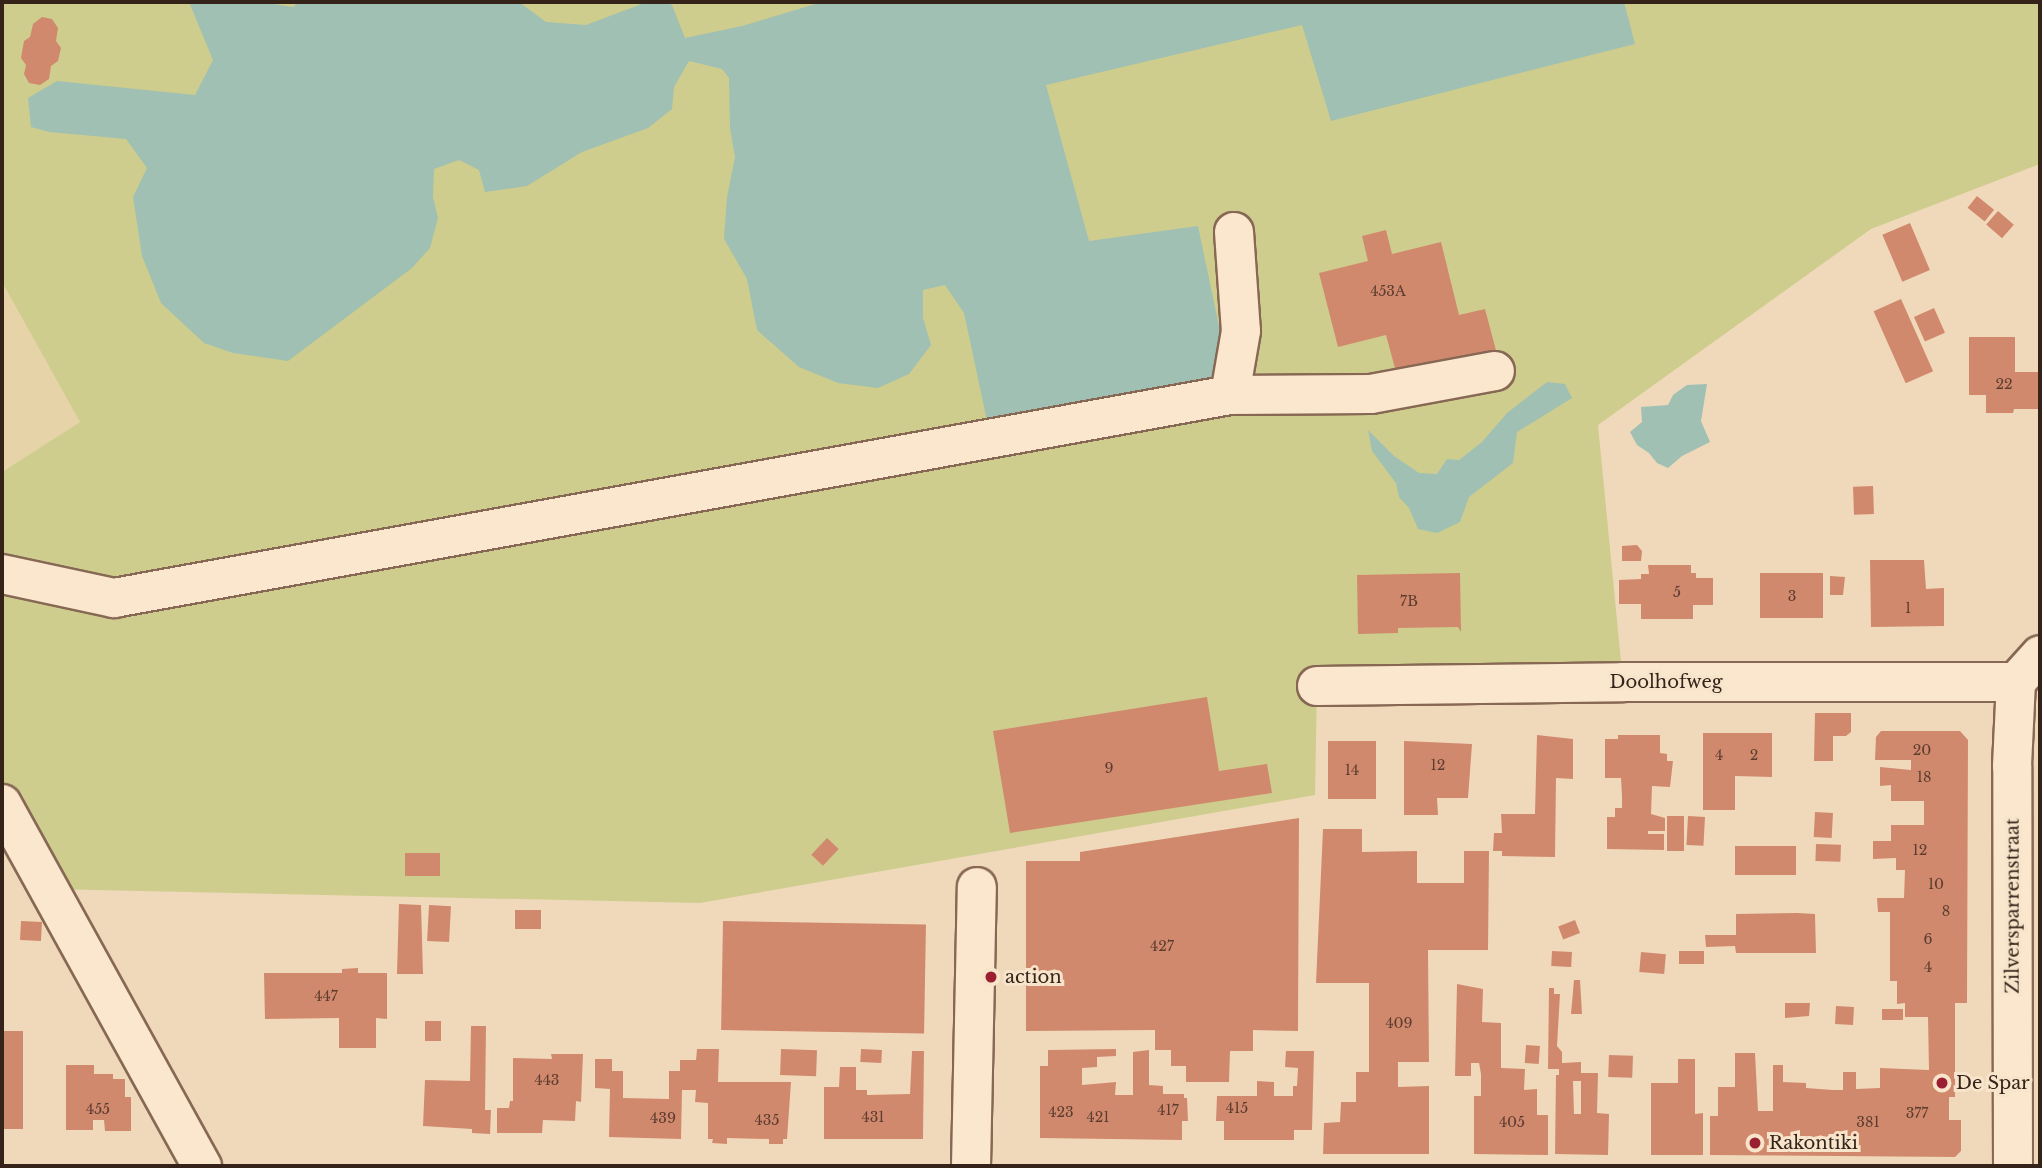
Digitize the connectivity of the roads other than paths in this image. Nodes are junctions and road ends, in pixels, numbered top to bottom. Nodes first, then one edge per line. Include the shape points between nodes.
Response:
1 (1234, 232) dead end
2 (1495, 371) dead end
3 (1230, 395) junction
4 (2, 573) edge
5 (2028, 669) edge
6 (1317, 686) dead end
7 (2, 804) edge
8 (977, 887) dead end
9 (202, 1166) edge
10 (971, 1166) edge
11 (2013, 1166) edge

1 - 3 street via 1241,331
2 - 3 street via 1371,394
3 - 4 street via 114,598
5 - 6 street, Doolhofweg
5 - 11 street, Zilversparrenstraat via 2012,766
7 - 9 street
8 - 10 street

